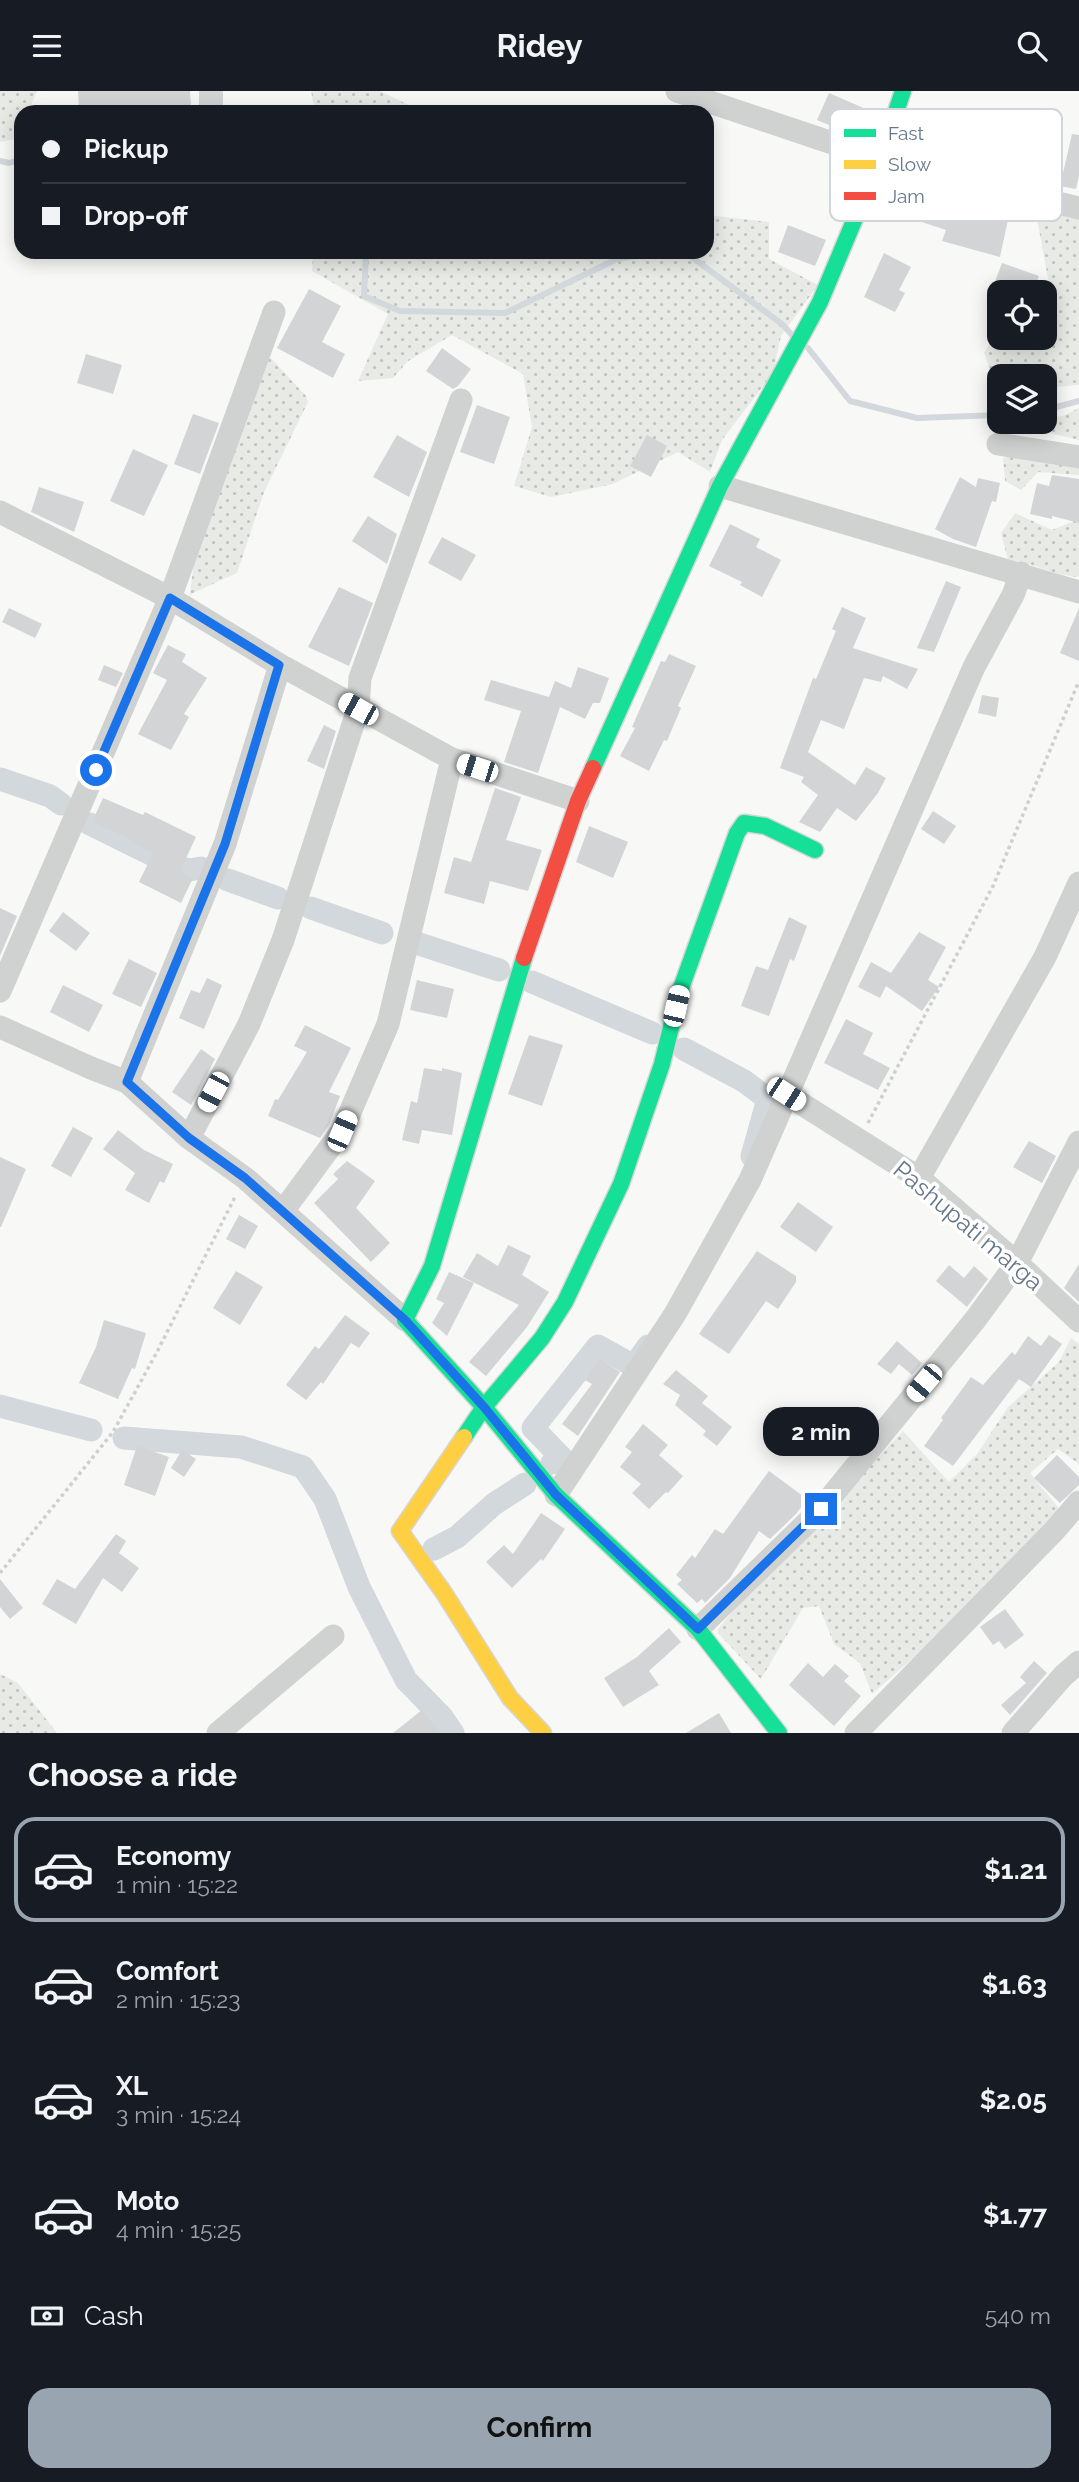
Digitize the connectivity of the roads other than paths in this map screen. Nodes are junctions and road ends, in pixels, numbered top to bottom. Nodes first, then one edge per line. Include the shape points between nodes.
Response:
1 (677, 91) edge
2 (903, 91) edge
3 (897, 109) edge
4 (830, 142) edge
5 (1062, 204) edge
6 (1079, 208) edge
7 (854, 221) edge
8 (274, 312) dead end
9 (461, 400) dead end
10 (998, 443) dead end
11 (1079, 457) edge
12 (720, 486) junction
13 (0, 512) edge
14 (1021, 573) junction
15 (1079, 592) edge
16 (170, 598) junction
17 (279, 665) junction
18 (358, 709) junction
19 (452, 759) junction
20 (578, 801) junction
21 (815, 850) dead end
22 (1079, 883) edge
23 (0, 991) edge
24 (0, 1027) edge
25 (127, 1082) junction
26 (786, 1094) junction
27 (189, 1138) junction
28 (1079, 1142) edge
29 (919, 1178) junction
30 (283, 1211) junction
31 (1017, 1263) junction
32 (405, 1320) junction
33 (1077, 1320) edge
34 (484, 1407) junction
35 (556, 1495) junction
36 (1079, 1502) edge
37 (698, 1629) junction
38 (333, 1636) dead end
39 (1079, 1662) edge
40 (218, 1733) edge
41 (543, 1733) edge
42 (779, 1733) edge
43 (856, 1733) edge
44 (1013, 1733) edge

1 - 4 street
2 - 3 street
5 - 6 street
7 - 12 street via 820,302
8 - 16 street
9 - 18 street via 360,678
10 - 11 street
12 - 14 street
12 - 20 street
13 - 16 street
14 - 15 street
14 - 26 street via 968,679
16 - 17 street
16 - 23 street
17 - 18 street
17 - 25 street via 225,844
18 - 19 street
18 - 27 street via 278,952 249,1024
19 - 20 street
19 - 30 street via 388,1024 342,1131
20 - 32 street via 514,985 432,1266
21 - 34 street via 765,827 744,823 737,833 680,991 662,1064 621,1184 565,1302 542,1338
22 - 29 street via 1045,957
24 - 25 street
25 - 27 street
26 - 29 street, Pashupati marga
26 - 35 street via 750,1180 675,1314
27 - 30 street
28 - 31 street
29 - 31 street, Pashupati marga
30 - 32 street
31 - 33 street, Pashupati marga
31 - 37 street via 821,1509
32 - 34 street
34 - 35 street
34 - 41 street via 400,1531 510,1698
35 - 37 street
36 - 43 street
37 - 42 street
38 - 40 street
39 - 44 street

